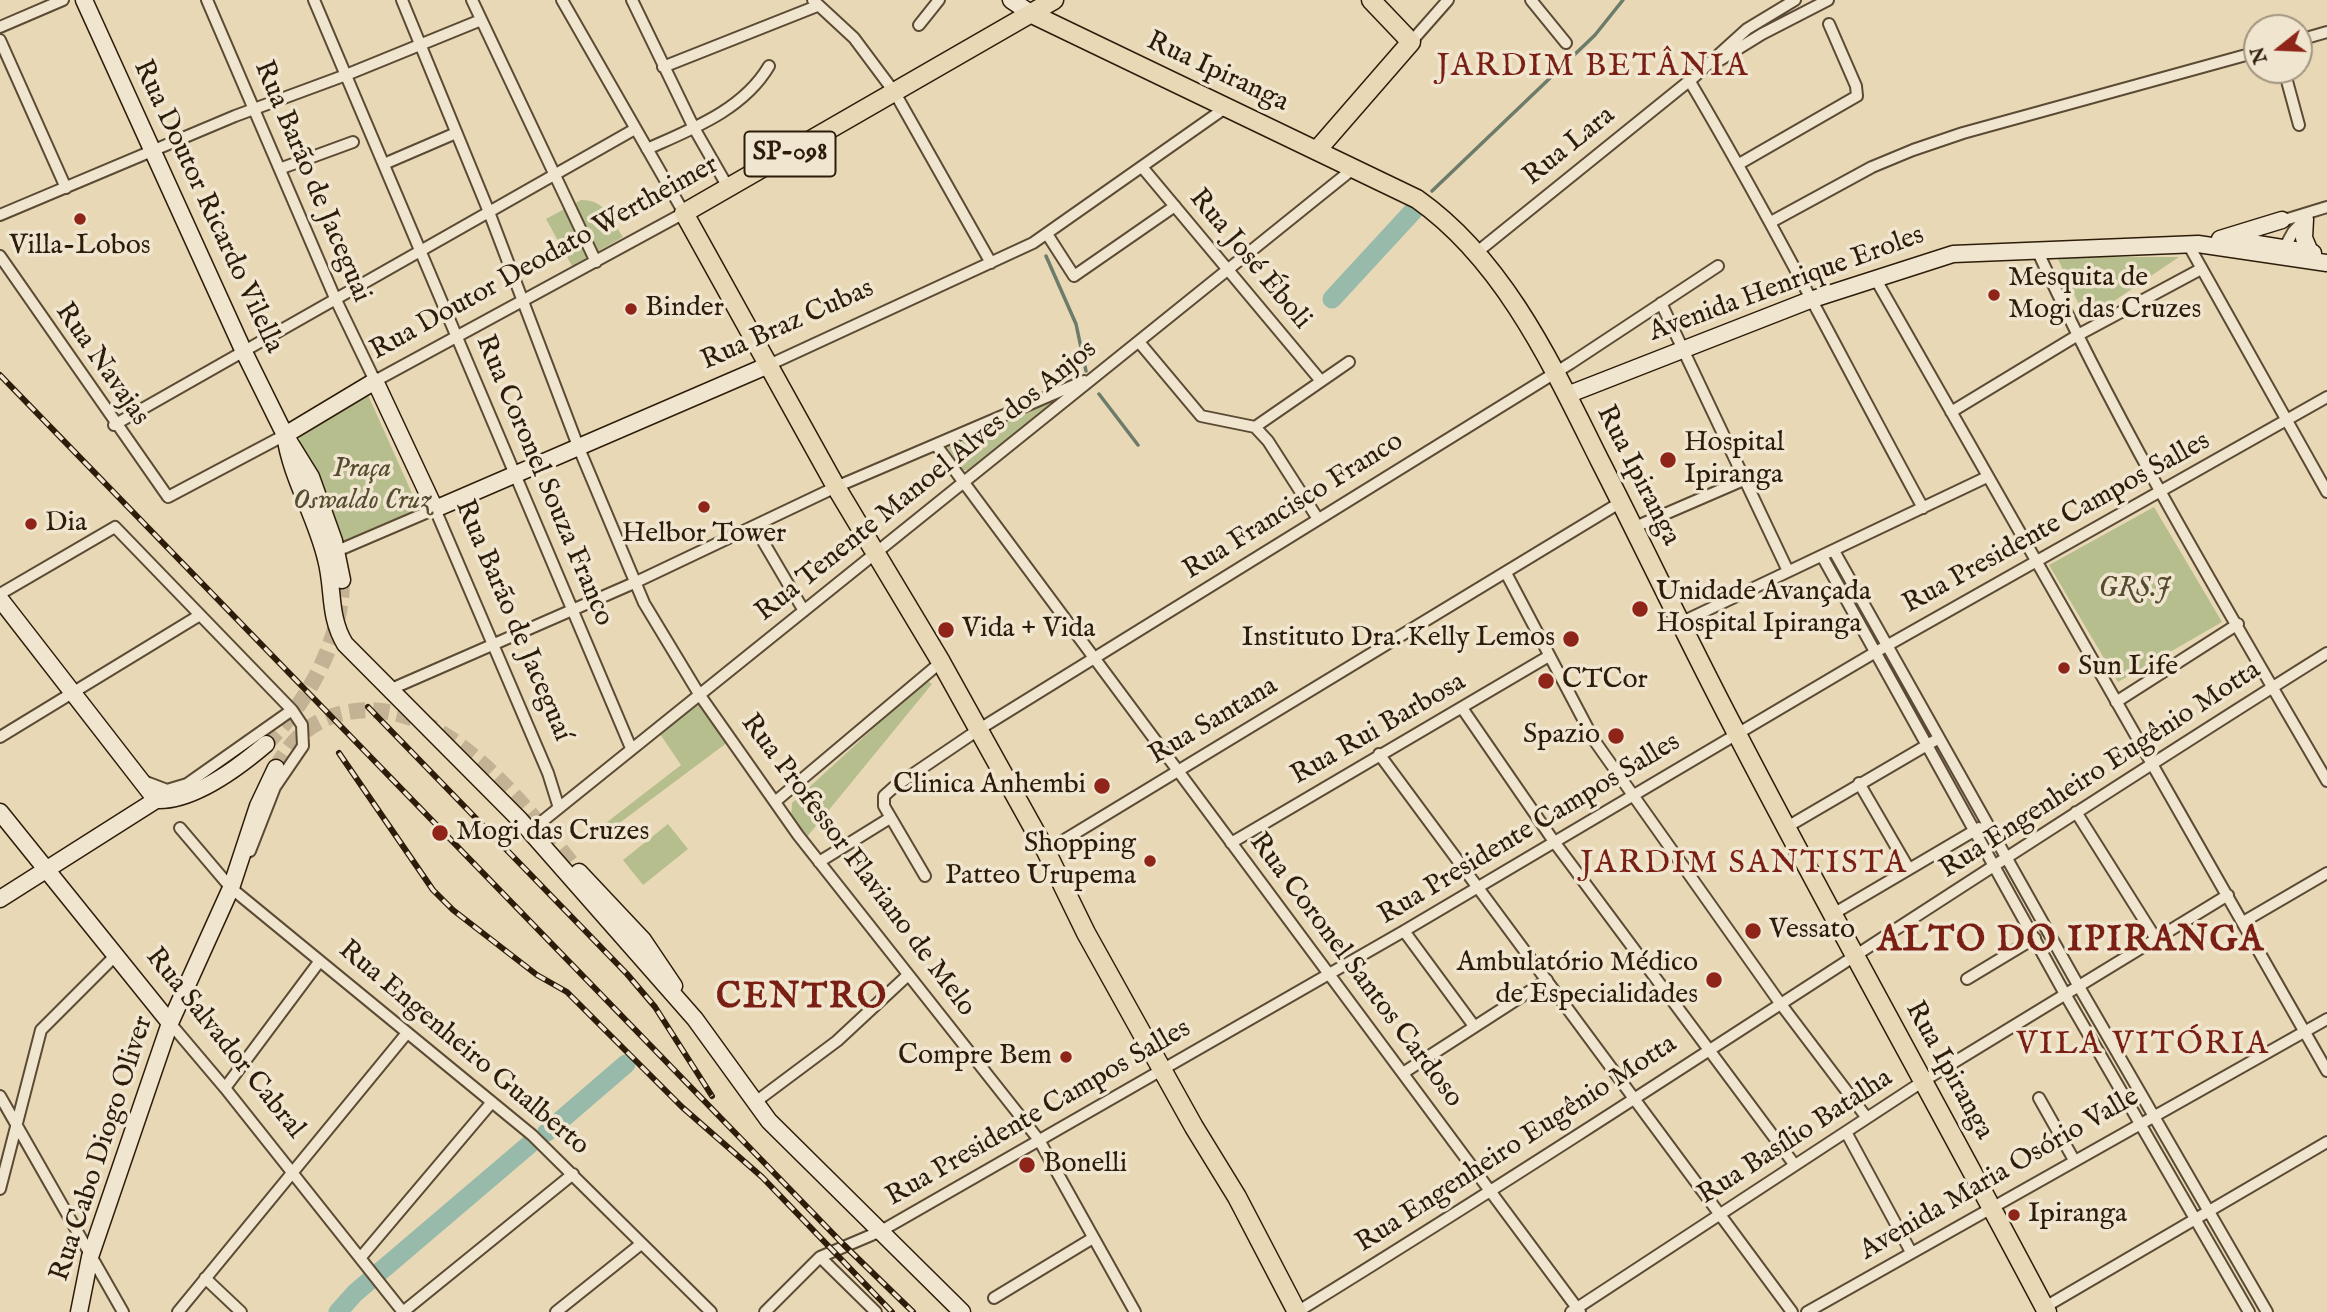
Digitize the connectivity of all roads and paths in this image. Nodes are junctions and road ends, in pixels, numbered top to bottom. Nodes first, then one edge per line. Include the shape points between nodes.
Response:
1 (63, 0) edge
2 (84, 0) edge
3 (207, 0) edge
4 (314, 0) edge
5 (402, 0) edge
6 (472, 0) edge
7 (562, 0) edge
8 (632, 0) edge
9 (939, 0) edge
10 (1011, 0) edge
11 (1054, 0) edge
12 (1371, 0) edge
13 (1448, 0) edge
14 (1531, 0) edge
15 (1795, 0) edge
16 (1828, 0) edge
17 (815, 3) edge
18 (1032, 14) junction
19 (481, 20) junction
20 (1829, 24) dead end
21 (919, 25) dead end
22 (0, 27) edge
23 (0, 40) edge
24 (1411, 42) junction
25 (1566, 43) dead end
26 (421, 44) junction
27 (2243, 56) edge
28 (769, 66) dead end
29 (663, 67) junction
30 (346, 75) junction
31 (1692, 78) junction
32 (2288, 84) edge
33 (895, 93) junction
34 (1228, 106) junction
35 (256, 109) junction
36 (2299, 125) dead end
37 (694, 128) junction
38 (635, 130) junction
39 (456, 133) junction
40 (353, 142) dead end
41 (647, 149) junction
42 (1318, 149) junction
43 (153, 152) junction
44 (384, 164) junction
45 (1739, 164) junction
46 (1142, 167) junction
47 (282, 168) junction
48 (1354, 168) junction
49 (555, 176) junction
50 (66, 188) junction
51 (729, 190) junction
52 (1175, 206) junction
53 (489, 212) junction
54 (2316, 212) edge
55 (684, 213) junction
56 (0, 215) edge
57 (2282, 220) junction
58 (1771, 222) junction
59 (1047, 234) junction
60 (2220, 239) junction
61 (2193, 244) junction
62 (2250, 248) junction
63 (2037, 250) junction
64 (420, 251) junction
65 (2282, 252) junction
66 (2310, 252) junction
67 (1476, 253) junction
68 (2327, 256) edge
69 (0, 257) edge
70 (596, 262) junction
71 (991, 263) junction
72 (2327, 263) edge
73 (1718, 266) dead end
74 (2201, 269) junction
75 (1228, 270) junction
76 (1875, 278) junction
77 (335, 298) junction
78 (1810, 300) junction
79 (524, 301) junction
80 (1661, 303) junction
81 (2078, 335) junction
82 (457, 337) junction
83 (1139, 342) junction
84 (1685, 350) junction
85 (244, 352) junction
86 (1349, 362) dead end
87 (771, 364) junction
88 (1100, 373) junction
89 (1555, 373) junction
90 (375, 381) junction
91 (1321, 381) junction
92 (1567, 394) junction
93 (2327, 397) edge
94 (1951, 412) junction
95 (2286, 420) junction
96 (114, 425) junction
97 (1255, 427) junction
98 (285, 435) junction
99 (936, 445) junction
100 (578, 446) junction
101 (513, 474) junction
102 (1987, 477) junction
103 (1745, 480) junction
104 (964, 483) junction
105 (836, 487) junction
106 (2162, 492) junction
107 (2327, 492) edge
108 (167, 497) joint
109 (1621, 502) junction
110 (1923, 508) junction
111 (435, 509) junction
112 (1318, 519) junction
113 (754, 526) junction
114 (1634, 527) junction
115 (344, 548) dead end
116 (1834, 551) junction
117 (876, 553) junction
118 (1822, 556) junction
119 (2036, 560) junction
120 (1788, 571) junction
121 (1506, 573) junction
122 (342, 580) tunnel mouth
123 (634, 583) junction
124 (0, 596) edge
125 (572, 609) junction
126 (804, 611) junction
127 (200, 615) junction
128 (1680, 623) junction
129 (2238, 624) junction
130 (493, 643) junction
131 (1887, 646) junction
132 (1874, 653) junction
133 (2327, 653) edge
134 (1549, 656) junction
135 (1093, 659) junction
136 (941, 662) junction
137 (2273, 687) junction
138 (389, 690) junction
139 (74, 692) junction
140 (699, 694) junction
141 (2116, 702) junction
142 (1462, 708) junction
143 (292, 710) junction
144 (978, 730) junction
145 (1737, 735) junction
146 (0, 737) edge
147 (1939, 738) junction
148 (266, 744) tunnel mouth
149 (1928, 745) junction
150 (631, 748) junction
151 (1379, 754) junction
152 (2152, 766) junction
153 (276, 768) tunnel mouth
154 (1177, 771) junction
155 (142, 780) junction
156 (2327, 781) edge
157 (1859, 783) junction
158 (1632, 794) junction
159 (156, 800) junction
160 (776, 801) junction
161 (559, 808) junction
162 (0, 812) edge
163 (2076, 812) junction
164 (890, 818) junction
165 (1987, 822) junction
166 (1787, 827) junction
167 (180, 828) dead end
168 (1975, 830) junction
169 (529, 832) junction
170 (1231, 843) junction
171 (1555, 843) junction
172 (1046, 851) junction
173 (2008, 858) junction
174 (817, 859) junction
175 (1995, 866) junction
176 (45, 869) junction
177 (1909, 869) junction
178 (579, 872) tunnel mouth
179 (2327, 873) edge
180 (925, 876) dead end
181 (232, 884) junction
182 (1478, 887) junction
183 (2228, 895) junction
184 (0, 899) edge
185 (2038, 912) junction
186 (1833, 914) junction
187 (2024, 919) junction
188 (2243, 922) junction
189 (1404, 931) junction
190 (2035, 938) junction
191 (2156, 939) junction
192 (117, 954) junction
193 (1856, 958) junction
194 (319, 962) junction
195 (1330, 974) junction
196 (908, 975) junction
197 (1967, 979) dead end
198 (1547, 980) junction
199 (2078, 985) junction
200 (2065, 994) junction
201 (1780, 1003) junction
202 (690, 1012) junction
203 (2327, 1018) edge
204 (170, 1023) junction
205 (1474, 1026) junction
206 (2304, 1031) junction
207 (407, 1033) junction
208 (1707, 1050) junction
209 (1161, 1069) junction
210 (2327, 1071) edge
211 (1403, 1073) junction
212 (1925, 1080) junction
213 (225, 1088) junction
214 (0, 1096) edge
215 (1636, 1097) junction
216 (2039, 1098) dead end
217 (492, 1102) junction
218 (754, 1103) junction
219 (2154, 1114) junction
220 (1867, 1118) junction
221 (2140, 1122) junction
222 (15, 1123) junction
223 (1846, 1132) junction
224 (1039, 1140) junction
225 (2327, 1142) edge
226 (2074, 1160) junction
227 (1794, 1164) junction
228 (293, 1172) junction
229 (573, 1174) junction
230 (0, 1188) edge
231 (1493, 1191) junction
232 (1992, 1207) junction
233 (2209, 1212) junction
234 (1721, 1214) junction
235 (2195, 1220) junction
236 (881, 1231) junction
237 (1093, 1238) junction
238 (641, 1244) junction
239 (1911, 1252) junction
240 (90, 1257) junction
241 (361, 1257) junction
242 (820, 1257) junction
243 (2240, 1266) junction
244 (2226, 1274) junction
245 (205, 1278) junction
246 (994, 1298) dead end
247 (2046, 1309) edge
248 (1576, 1311) edge
249 (2264, 1311) edge
250 (79, 1312) edge
251 (123, 1312) edge
252 (178, 1312) edge
253 (241, 1312) edge
254 (403, 1312) edge
255 (556, 1312) edge
256 (711, 1312) edge
257 (765, 1312) edge
258 (876, 1312) edge
259 (962, 1312) edge
260 (1135, 1312) edge
261 (1297, 1312) edge
262 (1793, 1312) edge
263 (1807, 1312) edge
264 (2249, 1312) edge

1 - 22 street
2 - 43 main road, Rua Doutor Ricardo Vilella
3 - 35 street, Rua Barão de Jaceguai
4 - 30 street, Rua Coronel Souza Franco
5 - 26 street, Rua Professor Flaviano de Melo
6 - 19 street
7 - 38 street
8 - 29 street
9 - 21 street
10 - 18 main road, Rua Ipiranga
11 - 18 main road, Rua Doutor Deodato Wertheimer / SP-098
12 - 24 main road
13 - 24 street
14 - 25 street
15 - 31 street via 1747,29
16 - 31 street
17 - 29 street
17 - 33 street via 853,38
18 - 33 main road, Rua Doutor Deodato Wertheimer / SP-098
18 - 34 main road, Rua Ipiranga
19 - 26 street
19 - 49 street
20 - 45 street via 1857,96
23 - 50 street
24 - 42 main road
26 - 30 street
26 - 39 street, Rua Professor Flaviano de Melo
27 - 58 street via 1926,146 1872,167
28 - 37 street via 746,95
29 - 37 street
30 - 35 street
30 - 44 street, Rua Coronel Souza Franco
31 - 45 street
31 - 67 street, Rua Lara
32 - 36 street
33 - 51 main road, Rua Doutor Deodato Wertheimer / SP-098
33 - 71 street
34 - 42 main road, Rua Ipiranga
34 - 46 street, Rua Braz Cubas
35 - 43 street
35 - 47 street, Rua Barão de Jaceguai
37 - 41 street
37 - 51 street
38 - 41 street
38 - 49 street
39 - 44 street
39 - 53 street, Rua Professor Flaviano de Melo
40 - 47 street
41 - 55 street
42 - 48 main road, Rua Ipiranga
43 - 50 street
43 - 85 main road, Rua Doutor Ricardo Vilella
44 - 64 street, Rua Coronel Souza Franco
45 - 58 street
46 - 52 street, Rua José Éboli
46 - 59 street, Rua Braz Cubas
47 - 77 street, Rua Barão de Jaceguai
48 - 67 main road, Rua Ipiranga via 1417,199
48 - 75 street, Rua Tenente Manoel Alves dos Anjos
49 - 53 street
49 - 70 street
50 - 56 street
51 - 55 main road, Rua Doutor Deodato Wertheimer / SP-098
52 - 59 street via 1074,276
52 - 75 street, Rua José Éboli
53 - 64 street
53 - 79 street, Rua Professor Flaviano de Melo
54 - 57 street
54 - 65 street
54 - 66 main road via 2304,238
55 - 70 street, Rua Doutor Deodato Wertheimer / SP-098
55 - 87 main road
57 - 60 main road
57 - 62 street
58 - 78 street
59 - 71 street, Rua Braz Cubas
60 - 61 main road, Avenida Henrique Eroles
60 - 62 main road, Avenida Henrique Eroles
61 - 62 main road, Avenida Henrique Eroles
61 - 63 main road, Avenida Henrique Eroles
61 - 74 street
62 - 65 main road, Avenida Henrique Eroles
63 - 76 main road, Avenida Henrique Eroles via 1953,254
63 - 81 street
64 - 77 street
64 - 82 street, Rua Coronel Souza Franco
65 - 66 main road, Avenida Henrique Eroles
65 - 72 main road, Avenida Henrique Eroles
66 - 68 main road, Avenida Henrique Eroles
67 - 89 main road, Rua Ipiranga
69 - 96 street, Rua Navajas
70 - 79 street, Rua Doutor Deodato Wertheimer / SP-098
71 - 87 street, Rua Braz Cubas
73 - 80 street, Rua Francisco Franco
74 - 81 street
74 - 95 street
75 - 83 street, Rua Tenente Manoel Alves dos Anjos
75 - 91 street, Rua José Éboli
76 - 78 main road, Avenida Henrique Eroles
76 - 94 street
77 - 85 street
77 - 90 street, Rua Barão de Jaceguai
78 - 84 main road, Avenida Henrique Eroles
78 - 110 street
79 - 82 street, Rua Doutor Deodato Wertheimer / SP-098
79 - 100 street, Rua Professor Flaviano de Melo
80 - 84 street
80 - 89 street, Rua Francisco Franco
81 - 94 street
81 - 106 street
82 - 90 street, Rua Doutor Deodato Wertheimer / SP-098
82 - 101 street, Rua Coronel Souza Franco
83 - 88 street, Rua Tenente Manoel Alves dos Anjos
83 - 97 street via 1201,416
84 - 92 main road, Avenida Henrique Eroles
84 - 103 street
85 - 96 street
85 - 98 main road, Rua Doutor Ricardo Vilella
86 - 91 street
87 - 100 main road, Rua Braz Cubas
87 - 105 main road
88 - 99 street
88 - 104 street, Rua Tenente Manoel Alves dos Anjos
89 - 92 main road, Rua Ipiranga
89 - 112 street, Rua Francisco Franco
90 - 98 main road, Rua Doutor Deodato Wertheimer / SP-098
90 - 111 main road, Rua Barão de Jaceguaí
91 - 97 street
92 - 109 main road, Rua Ipiranga
93 - 95 street, Rua Presidente Campos Salles
94 - 102 street
95 - 106 street, Rua Presidente Campos Salles
95 - 107 street
96 - 108 street, Rua Navajas
97 - 112 street
98 - 108 street, Rua Doutor Deodato Wertheimer
98 - 122 main road via 311,478 334,541
98 - 138 main road via 326,558 332,610 341,637
99 - 104 street, Rua Coronel Santos Cardoso
99 - 105 street
100 - 101 main road, Rua Braz Cubas
100 - 123 street, Rua Professor Flaviano de Melo
101 - 111 main road, Rua Braz Cubas
101 - 125 street, Rua Coronel Souza Franco
102 - 110 street
102 - 119 street
103 - 114 street
103 - 120 street
104 - 117 street, Rua Tenente Manoel Alves dos Anjos
104 - 135 street, Rua Coronel Santos Cardoso
105 - 113 street
105 - 117 main road
106 - 119 street, Rua Presidente Campos Salles
106 - 129 street
109 - 114 main road, Rua Ipiranga
109 - 121 street, Rua Santana
110 - 116 street
111 - 115 street, Rua Braz Cubas
111 - 130 street, Rua Barão de Jaceguaí
112 - 135 street, Rua Francisco Franco
113 - 123 street
113 - 126 street
114 - 128 main road, Rua Ipiranga
116 - 118 street
116 - 131 street
117 - 126 street, Rua Tenente Manoel Alves dos Anjos
117 - 136 main road
118 - 120 street
118 - 132 street
119 - 131 street, Rua Presidente Campos Salles
119 - 141 street
120 - 128 street
121 - 134 street
121 - 154 street, Rua Santana
123 - 125 street
123 - 140 street, Rua Professor Flaviano de Melo
124 - 127 street via 115,527
124 - 139 main road
125 - 130 street
125 - 150 street, Rua Coronel Souza Franco
126 - 140 street, Rua Tenente Manoel Alves dos Anjos
127 - 139 street
127 - 143 street
128 - 145 main road, Rua Ipiranga
129 - 137 street
129 - 141 street
130 - 138 street
130 - 161 street, Rua Barão de Jaceguaí
131 - 132 street, Rua Presidente Campos Salles
131 - 147 street
132 - 145 street, Rua Presidente Campos Salles
132 - 149 street
133 - 137 street, Rua Engenheiro Eugênio Motta
134 - 142 street, Rua Rui Barbosa
134 - 158 street via 1578,714
135 - 144 street, Rua Francisco Franco
135 - 154 street, Rua Coronel Santos Cardoso
136 - 144 main road
136 - 160 street
137 - 152 street, Rua Engenheiro Eugênio Motta
137 - 156 street
138 - 169 main road
139 - 146 street
139 - 155 main road
140 - 150 street, Rua Tenente Manoel Alves dos Anjos
140 - 160 street, Rua Professor Flaviano de Melo
141 - 152 street
142 - 151 street, Rua Rui Barbosa
142 - 171 street
143 - 155 street via 187,784 162,789
143 - 181 street, Rua Cabo Diogo Oliver via 302,725 304,741 275,787
144 - 164 street, Rua Francisco Franco via 894,787 883,801
144 - 172 main road
145 - 158 street, Rua Presidente Campos Salles
145 - 166 main road, Rua Ipiranga
147 - 149 street
147 - 165 street
148 - 159 main road via 186,795
149 - 157 street
149 - 168 street
150 - 161 street, Rua Tenente Manoel Alves dos Anjos
151 - 170 street, Rua Rui Barbosa
151 - 182 street
152 - 163 street, Rua Engenheiro Eugênio Motta
152 - 183 street
153 - 181 main road
154 - 170 street, Rua Coronel Santos Cardoso
154 - 172 street, Rua Santana
155 - 159 main road
157 - 166 street
157 - 177 street
158 - 171 street, Rua Presidente Campos Salles
158 - 201 street
159 - 176 main road
160 - 174 street, Rua Professor Flaviano de Melo
161 - 169 street, Rua Tenente Manoel Alves dos Anjos
162 - 176 main road, Rua Salvador Cabral
163 - 173 street, Rua Engenheiro Eugênio Motta
163 - 191 street
164 - 174 street
164 - 180 street
165 - 168 street
165 - 173 street
166 - 186 main road, Rua Ipiranga
167 - 181 street, Rua Engenheiro Gualberto
168 - 175 street
168 - 177 street
169 - 202 main road
170 - 195 street, Rua Coronel Santos Cardoso
171 - 182 street, Rua Presidente Campos Salles
171 - 208 street
172 - 209 main road
173 - 175 street, Rua Engenheiro Eugênio Motta
173 - 185 street
174 - 196 street, Rua Professor Flaviano de Melo
175 - 187 street
175 - 193 street, Rua Engenheiro Eugênio Motta
176 - 184 main road
176 - 192 main road, Rua Salvador Cabral
177 - 186 street
178 - 202 main road via 654,954
179 - 188 street
181 - 194 street, Rua Engenheiro Gualberto
181 - 204 main road, Rua Cabo Diogo Oliver
182 - 189 street, Rua Presidente Campos Salles
182 - 198 street
183 - 188 street
183 - 191 street, Rua Basílio Batalha
185 - 187 street
185 - 199 street
186 - 193 main road, Rua Ipiranga
187 - 190 street
188 - 206 street
189 - 195 street, Rua Presidente Campos Salles
189 - 205 street
190 - 197 street
190 - 200 street
191 - 199 street, Rua Basílio Batalha
192 - 204 main road, Rua Salvador Cabral
192 - 222 street via 41,1030
193 - 201 street, Rua Engenheiro Eugênio Motta
193 - 212 main road, Rua Ipiranga
194 - 207 street, Rua Engenheiro Gualberto
194 - 213 street
195 - 209 street, Rua Presidente Campos Salles
195 - 211 street, Rua Coronel Santos Cardoso
196 - 218 street via 837,1041
196 - 224 street, Rua Professor Flaviano de Melo
198 - 205 street
198 - 215 street
199 - 200 street, Rua Basílio Batalha
199 - 219 street
200 - 212 street, Rua Basílio Batalha
200 - 221 street
201 - 208 street, Rua Engenheiro Eugênio Motta
201 - 220 street
202 - 218 main road
203 - 206 street, Avenida Maria Osório Valle
204 - 213 street, Rua Salvador Cabral
204 - 240 main road, Rua Cabo Diogo Oliver
205 - 211 street
206 - 210 street
206 - 219 street, Avenida Maria Osório Valle
207 - 217 street, Rua Engenheiro Gualberto
207 - 228 street
208 - 215 street, Rua Engenheiro Eugênio Motta
208 - 227 street
209 - 224 street, Rua Presidente Campos Salles
209 - 261 main road via 1237,1197
211 - 231 street, Rua Coronel Santos Cardoso
212 - 220 street, Rua Basílio Batalha
212 - 232 main road, Rua Ipiranga
213 - 228 street, Rua Salvador Cabral
214 - 222 street
215 - 231 street, Rua Engenheiro Eugênio Motta
215 - 234 street
216 - 226 street
217 - 229 street, Rua Engenheiro Gualberto
217 - 241 street
218 - 236 main road
219 - 221 street, Avenida Maria Osório Valle
219 - 233 street
220 - 223 street, Rua Basílio Batalha
221 - 226 street, Avenida Maria Osório Valle
221 - 235 street
222 - 230 street
222 - 240 street
223 - 227 street, Rua Basílio Batalha
223 - 239 street
224 - 236 street, Rua Presidente Campos Salles
224 - 237 street, Rua Professor Flaviano de Melo
225 - 233 street
226 - 232 street, Avenida Maria Osório Valle
227 - 234 street, Rua Basílio Batalha
228 - 241 street, Rua Salvador Cabral
228 - 245 street
229 - 238 street, Rua Engenheiro Gualberto
229 - 254 street
231 - 248 street, Rua Coronel Santos Cardoso
231 - 261 street, Rua Engenheiro Eugênio Motta
232 - 239 street, Avenida Maria Osório Valle
232 - 247 main road, Rua Ipiranga
233 - 235 street
233 - 243 street
234 - 248 street, Rua Basílio Batalha
234 - 262 street
235 - 244 street
235 - 247 street
236 - 242 street, Rua Presidente Campos Salles
236 - 259 main road
237 - 246 street
237 - 260 street, Rua Professor Flaviano de Melo
238 - 255 street
238 - 256 street, Rua Engenheiro Gualberto
239 - 263 street, Avenida Maria Osório Valle
240 - 250 main road, Rua Cabo Diogo Oliver
240 - 251 street
241 - 254 street, Rua Salvador Cabral
242 - 257 street, Rua Presidente Campos Salles
242 - 258 street
243 - 244 street
243 - 249 street
244 - 264 street
245 - 252 street
245 - 253 street

